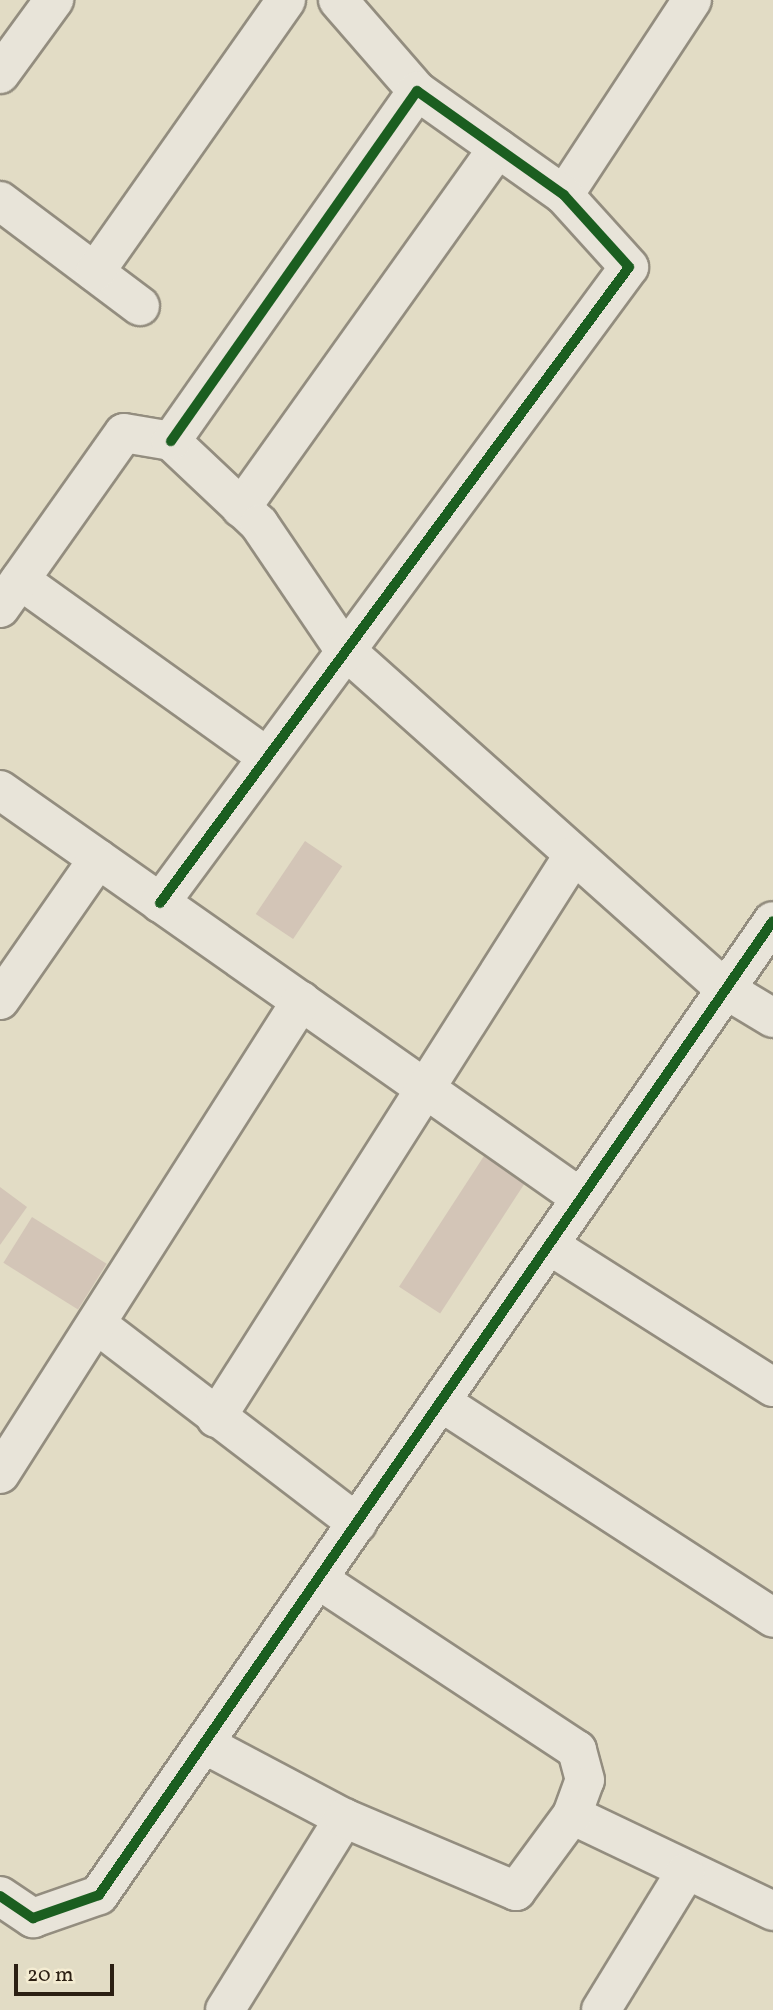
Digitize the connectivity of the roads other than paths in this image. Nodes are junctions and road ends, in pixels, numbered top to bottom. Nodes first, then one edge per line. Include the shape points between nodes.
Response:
1 (54, 0) edge
2 (286, 0) edge
3 (338, 0) edge
4 (692, 0) edge
5 (0, 74) edge
6 (417, 91) junction
7 (498, 148) junction
8 (564, 195) junction
9 (0, 201) edge
10 (95, 272) junction
11 (140, 306) dead end
12 (171, 441) junction
13 (241, 508) junction
14 (10, 594) edge
15 (343, 648) junction
16 (266, 756) junction
17 (0, 790) edge
18 (573, 856) junction
19 (98, 859) junction
20 (160, 902) junction
21 (773, 921) edge
22 (726, 989) junction
23 (0, 1000) edge
24 (301, 1001) junction
25 (773, 1018) edge
26 (424, 1088) junction
27 (581, 1198) junction
28 (549, 1245) junction
29 (99, 1326) junction
30 (773, 1387) edge
31 (440, 1402) junction
32 (216, 1418) junction
33 (0, 1474) edge
34 (357, 1522) junction
35 (318, 1579) junction
36 (773, 1618) edge
37 (204, 1744) junction
38 (572, 1815) junction
39 (344, 1818) junction
40 (685, 1873) junction
41 (0, 1896) edge
42 (773, 1911) edge
43 (225, 2010) edge
44 (601, 2010) edge

1 - 5 street
2 - 10 street
3 - 6 street
4 - 8 street
6 - 7 street
6 - 12 street
7 - 8 street
7 - 13 street
8 - 15 street via 629,267
9 - 10 street
10 - 11 street
12 - 13 street
12 - 14 street via 124,433
13 - 15 street
14 - 16 street
15 - 16 street
15 - 18 street
16 - 20 street
17 - 19 street
18 - 22 street
18 - 26 street
19 - 20 street
19 - 23 street
20 - 24 street
21 - 22 street
22 - 25 street
22 - 27 street
24 - 26 street
24 - 29 street
26 - 27 street
26 - 32 street
27 - 28 street
28 - 30 street
28 - 31 street
29 - 32 street
29 - 33 street
31 - 34 street
31 - 36 street
32 - 34 street
34 - 35 street
35 - 37 street
35 - 38 street via 577,1751 585,1780
37 - 39 street
37 - 41 street via 99,1895 33,1917
38 - 39 street via 516,1891
38 - 40 street
39 - 43 street
40 - 42 street
40 - 44 street

